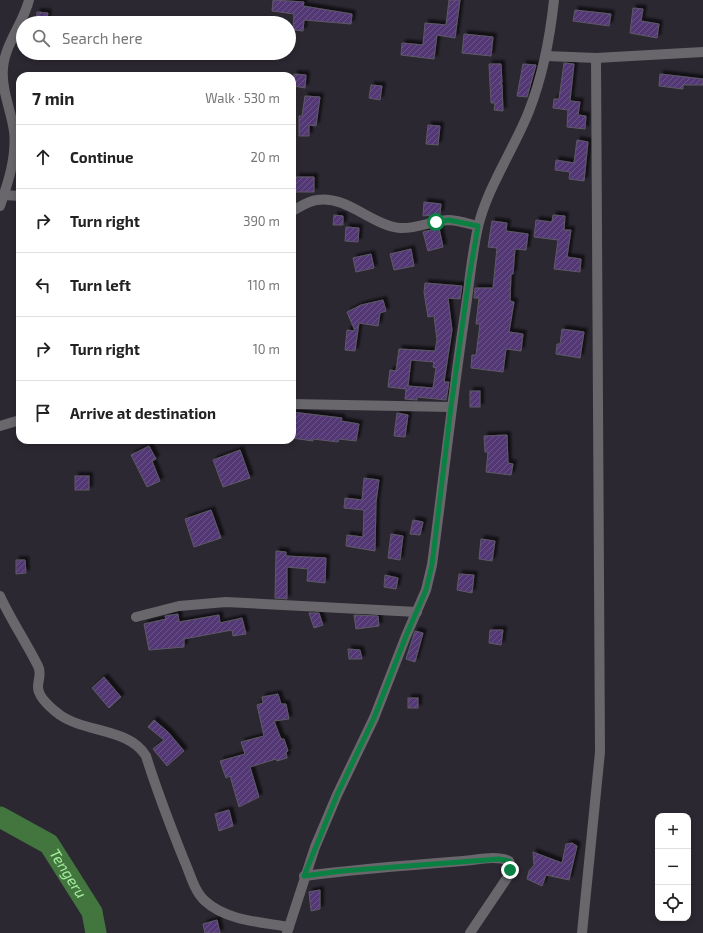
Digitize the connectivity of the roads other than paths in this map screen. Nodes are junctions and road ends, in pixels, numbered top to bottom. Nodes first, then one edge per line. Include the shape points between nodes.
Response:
1 (29, 0) edge
2 (554, 0) edge
3 (24, 16) edge
4 (16, 35) edge
5 (703, 52) edge
6 (546, 56) junction
7 (596, 58) junction
8 (4, 195) junction
9 (16, 196) edge
10 (0, 206) edge
11 (296, 209) edge
12 (478, 226) junction
13 (296, 404) edge
14 (451, 407) junction
15 (16, 421) edge
16 (0, 426) edge
17 (0, 596) edge
18 (417, 612) junction
19 (136, 617) dead end
20 (304, 876) junction
21 (288, 930) edge
22 (470, 933) edge
23 (582, 933) edge

1 - 3 street
2 - 6 street
4 - 8 street via 4,60 3,81 14,143
5 - 7 street
6 - 7 street
6 - 12 street via 529,112 490,193
7 - 23 street via 600,752
8 - 9 street
8 - 10 street
11 - 12 street via 307,203 327,199 348,206 378,222 400,228 449,220
12 - 14 street
13 - 14 street
14 - 18 street via 432,565
15 - 16 street
17 - 21 street via 39,668 38,690 46,702 70,721 126,738 142,748 166,815 204,900 224,913
18 - 19 street via 226,602 179,606
18 - 20 street via 374,718 337,795
20 - 21 street
20 - 22 street via 446,862 499,859 509,861 509,875

